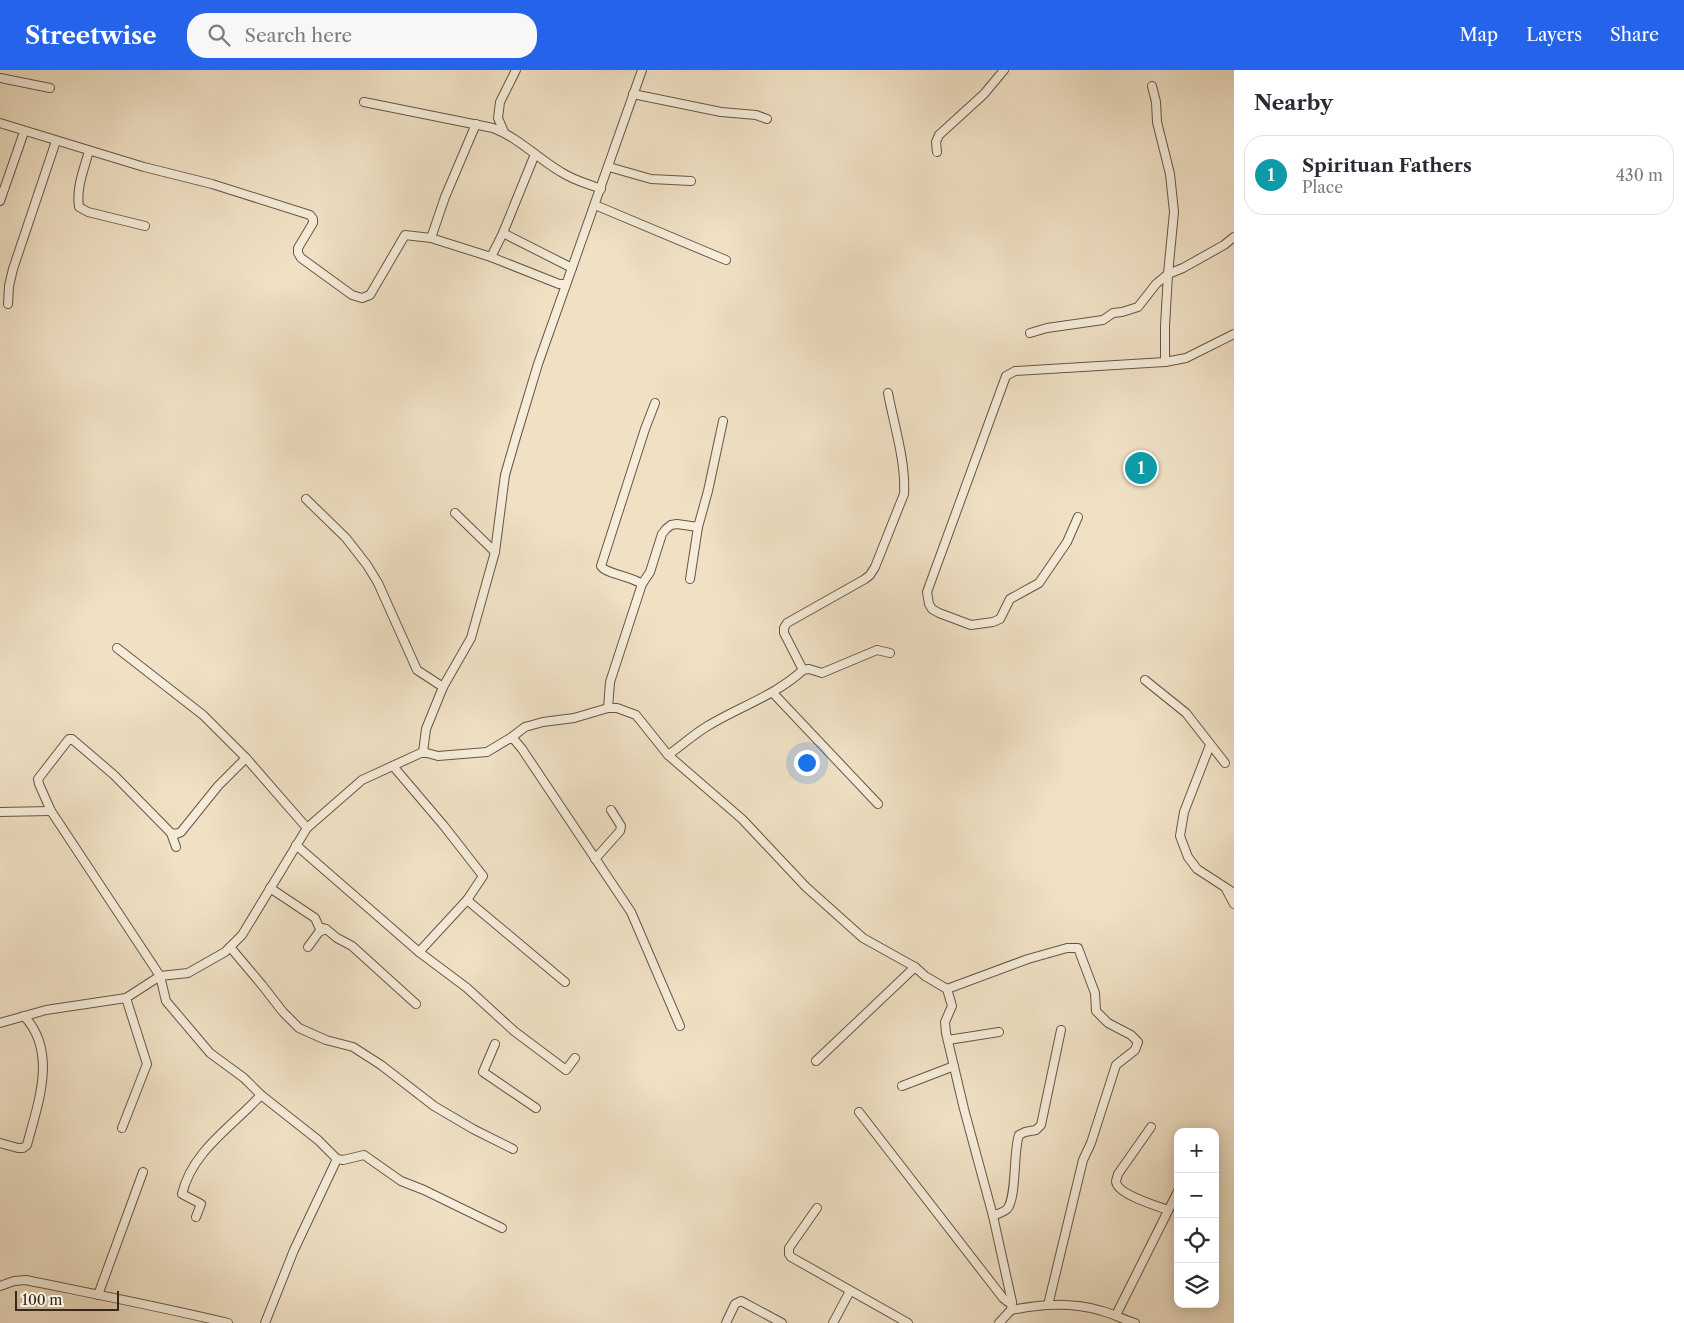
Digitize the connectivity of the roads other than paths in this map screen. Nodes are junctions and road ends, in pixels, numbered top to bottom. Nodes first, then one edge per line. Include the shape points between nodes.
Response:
1 (516, 70) edge
2 (642, 70) edge
3 (1004, 70) edge
4 (0, 78) edge
5 (1152, 86) dead end
6 (50, 88) dead end
7 (633, 94) junction
8 (364, 102) dead end
9 (767, 119) dead end
10 (0, 123) edge
11 (476, 124) junction
12 (24, 132) junction
13 (504, 132) junction
14 (56, 141) junction
15 (88, 151) junction
16 (937, 152) dead end
17 (535, 154) junction
18 (609, 167) junction
19 (691, 181) dead end
20 (601, 189) junction
21 (0, 201) edge
22 (595, 205) junction
23 (145, 226) dead end
24 (502, 233) junction
25 (1234, 237) edge
26 (431, 238) junction
27 (491, 257) junction
28 (726, 260) dead end
29 (572, 268) junction
30 (1168, 274) junction
31 (566, 284) junction
32 (8, 304) dead end
33 (1030, 333) dead end
34 (1234, 334) edge
35 (1165, 362) junction
36 (888, 393) dead end
37 (655, 402) dead end
38 (723, 421) dead end
39 (306, 499) dead end
40 (455, 513) dead end
41 (1078, 517) dead end
42 (698, 527) junction
43 (494, 552) junction
44 (690, 579) dead end
45 (642, 584) junction
46 (117, 648) dead end
47 (890, 653) dead end
48 (803, 670) junction
49 (1144, 680) dead end
50 (443, 687) junction
51 (773, 693) junction
52 (608, 708) junction
53 (512, 737) junction
54 (1210, 745) junction
55 (423, 752) junction
56 (668, 755) junction
57 (246, 758) junction
58 (1225, 763) dead end
59 (393, 766) junction
60 (878, 804) dead end
61 (611, 810) dead end
62 (51, 811) junction
63 (0, 812) edge
64 (307, 828) junction
65 (171, 833) junction
66 (296, 845) junction
67 (176, 847) dead end
68 (595, 859) junction
69 (270, 888) junction
70 (1226, 889) junction
71 (1234, 893) edge
72 (467, 900) junction
73 (1234, 904) edge
74 (326, 929) junction
75 (230, 947) junction
76 (308, 947) dead end
77 (419, 952) junction
78 (915, 967) junction
79 (160, 976) junction
80 (565, 982) dead end
81 (947, 989) junction
82 (126, 998) junction
83 (416, 1004) dead end
84 (24, 1016) junction
85 (0, 1023) edge
86 (680, 1026) dead end
87 (1061, 1030) dead end
88 (999, 1032) dead end
89 (948, 1040) junction
90 (495, 1044) dead end
91 (575, 1058) dead end
92 (816, 1061) dead end
93 (954, 1066) junction
94 (902, 1086) dead end
95 (261, 1095) junction
96 (536, 1108) dead end
97 (859, 1112) dead end
98 (1151, 1127) dead end
99 (122, 1128) dead end
100 (0, 1143) edge
101 (513, 1149) dead end
102 (338, 1159) junction
103 (143, 1172) dead end
104 (1174, 1199) edge
105 (817, 1208) dead end
106 (1168, 1210) junction
107 (993, 1216) junction
108 (196, 1218) dead end
109 (502, 1228) dead end
110 (0, 1286) edge
111 (850, 1291) junction
112 (98, 1295) junction
113 (1012, 1302) junction
114 (1048, 1305) junction
115 (1011, 1310) junction
116 (1116, 1316) junction
117 (228, 1323) edge
118 (265, 1323) edge
119 (726, 1323) edge
120 (782, 1323) edge
121 (833, 1323) edge
122 (908, 1323) edge
123 (998, 1323) edge
124 (1135, 1323) edge

1 - 13 street via 500,102 498,118
2 - 7 street
3 - 16 street via 984,94 939,135
4 - 6 street
5 - 30 street via 1170,174 1174,212
7 - 9 street
7 - 18 street
8 - 11 street
10 - 12 street
11 - 13 street
11 - 26 street
12 - 14 street
12 - 21 street
13 - 17 street
14 - 15 street
14 - 32 street via 12,269
15 - 23 street via 79,187 79,207
15 - 26 street via 212,184 310,215 313,223 298,248 300,258 357,298 370,295 405,235
17 - 20 street via 562,173
17 - 24 street
18 - 19 street via 651,179
18 - 20 street
20 - 22 street
22 - 28 street
22 - 29 street
24 - 27 street
24 - 29 street
25 - 30 street
26 - 27 street
27 - 31 street
29 - 31 street
30 - 33 street via 1138,307 1113,313 1103,320
30 - 35 street
31 - 43 street via 505,475
34 - 35 street via 1186,358
35 - 41 street via 1015,371 1006,376 927,592 932,609 971,625 1000,618 1010,599 1039,582 1067,542
36 - 48 street via 904,494 870,575 787,623 784,628
37 - 45 street via 601,566 607,572
38 - 42 street
39 - 50 street via 346,538 367,565 378,582 417,670
40 - 43 street
42 - 44 street
42 - 45 street via 677,524 666,529 650,572
43 - 50 street via 471,638
45 - 52 street via 610,682
46 - 57 street via 203,715
47 - 48 street via 877,650 822,674
48 - 51 street
49 - 54 street via 1186,713
50 - 55 street via 426,729
51 - 56 street via 705,728
51 - 60 street
52 - 53 street via 525,727
52 - 56 street via 636,715
53 - 55 street via 487,752 438,756
53 - 68 street
54 - 58 street
54 - 70 street via 1184,812 1180,836 1188,857 1197,869
55 - 59 street
56 - 78 street via 742,818 806,887 863,938
57 - 64 street
57 - 65 street via 218,786 181,832
59 - 64 street via 362,780
59 - 72 street via 483,876
61 - 68 street via 621,826 620,831
62 - 63 street
62 - 65 street via 38,779 72,739 114,775
62 - 79 street
64 - 66 street
65 - 67 street
66 - 69 street
66 - 77 street
68 - 86 street via 631,912
69 - 74 street via 315,918 319,927
69 - 75 street via 242,935
70 - 71 street
70 - 73 street
72 - 77 street
72 - 80 street
74 - 76 street via 319,932
74 - 83 street via 352,946
75 - 79 street via 188,974
75 - 101 street via 299,1028 353,1047 434,1106
77 - 91 street via 566,1070
78 - 81 street
78 - 92 street
79 - 82 street
79 - 95 street via 166,1001 172,1009 210,1052
81 - 89 street via 952,1006 945,1022
81 - 114 street via 1028,959 1078,948 1095,993 1096,1011 1108,1023 1132,1035 1138,1042 1135,1050 1116,1065 1083,1160
82 - 84 street
82 - 99 street via 147,1064
84 - 85 street
84 - 100 street via 39,1036 44,1067 40,1094 27,1144 18,1148
87 - 107 street via 1041,1125 1019,1135 1009,1205
88 - 89 street
89 - 93 street
90 - 96 street via 483,1072
93 - 94 street
93 - 107 street
95 - 102 street
95 - 108 street via 200,1156 187,1177 182,1194 200,1204
97 - 113 street via 1003,1298
98 - 106 street via 1116,1181 1118,1188 1126,1194
102 - 109 street via 364,1155 401,1181
102 - 118 street via 294,1250
103 - 112 street
104 - 106 street
105 - 111 street via 789,1248 789,1254
106 - 116 street
107 - 113 street
110 - 112 street via 26,1280
111 - 121 street
111 - 122 street
112 - 117 street
113 - 115 street
114 - 115 street
114 - 116 street via 1081,1306
115 - 123 street
116 - 124 street
119 - 120 street via 735,1304 741,1301

